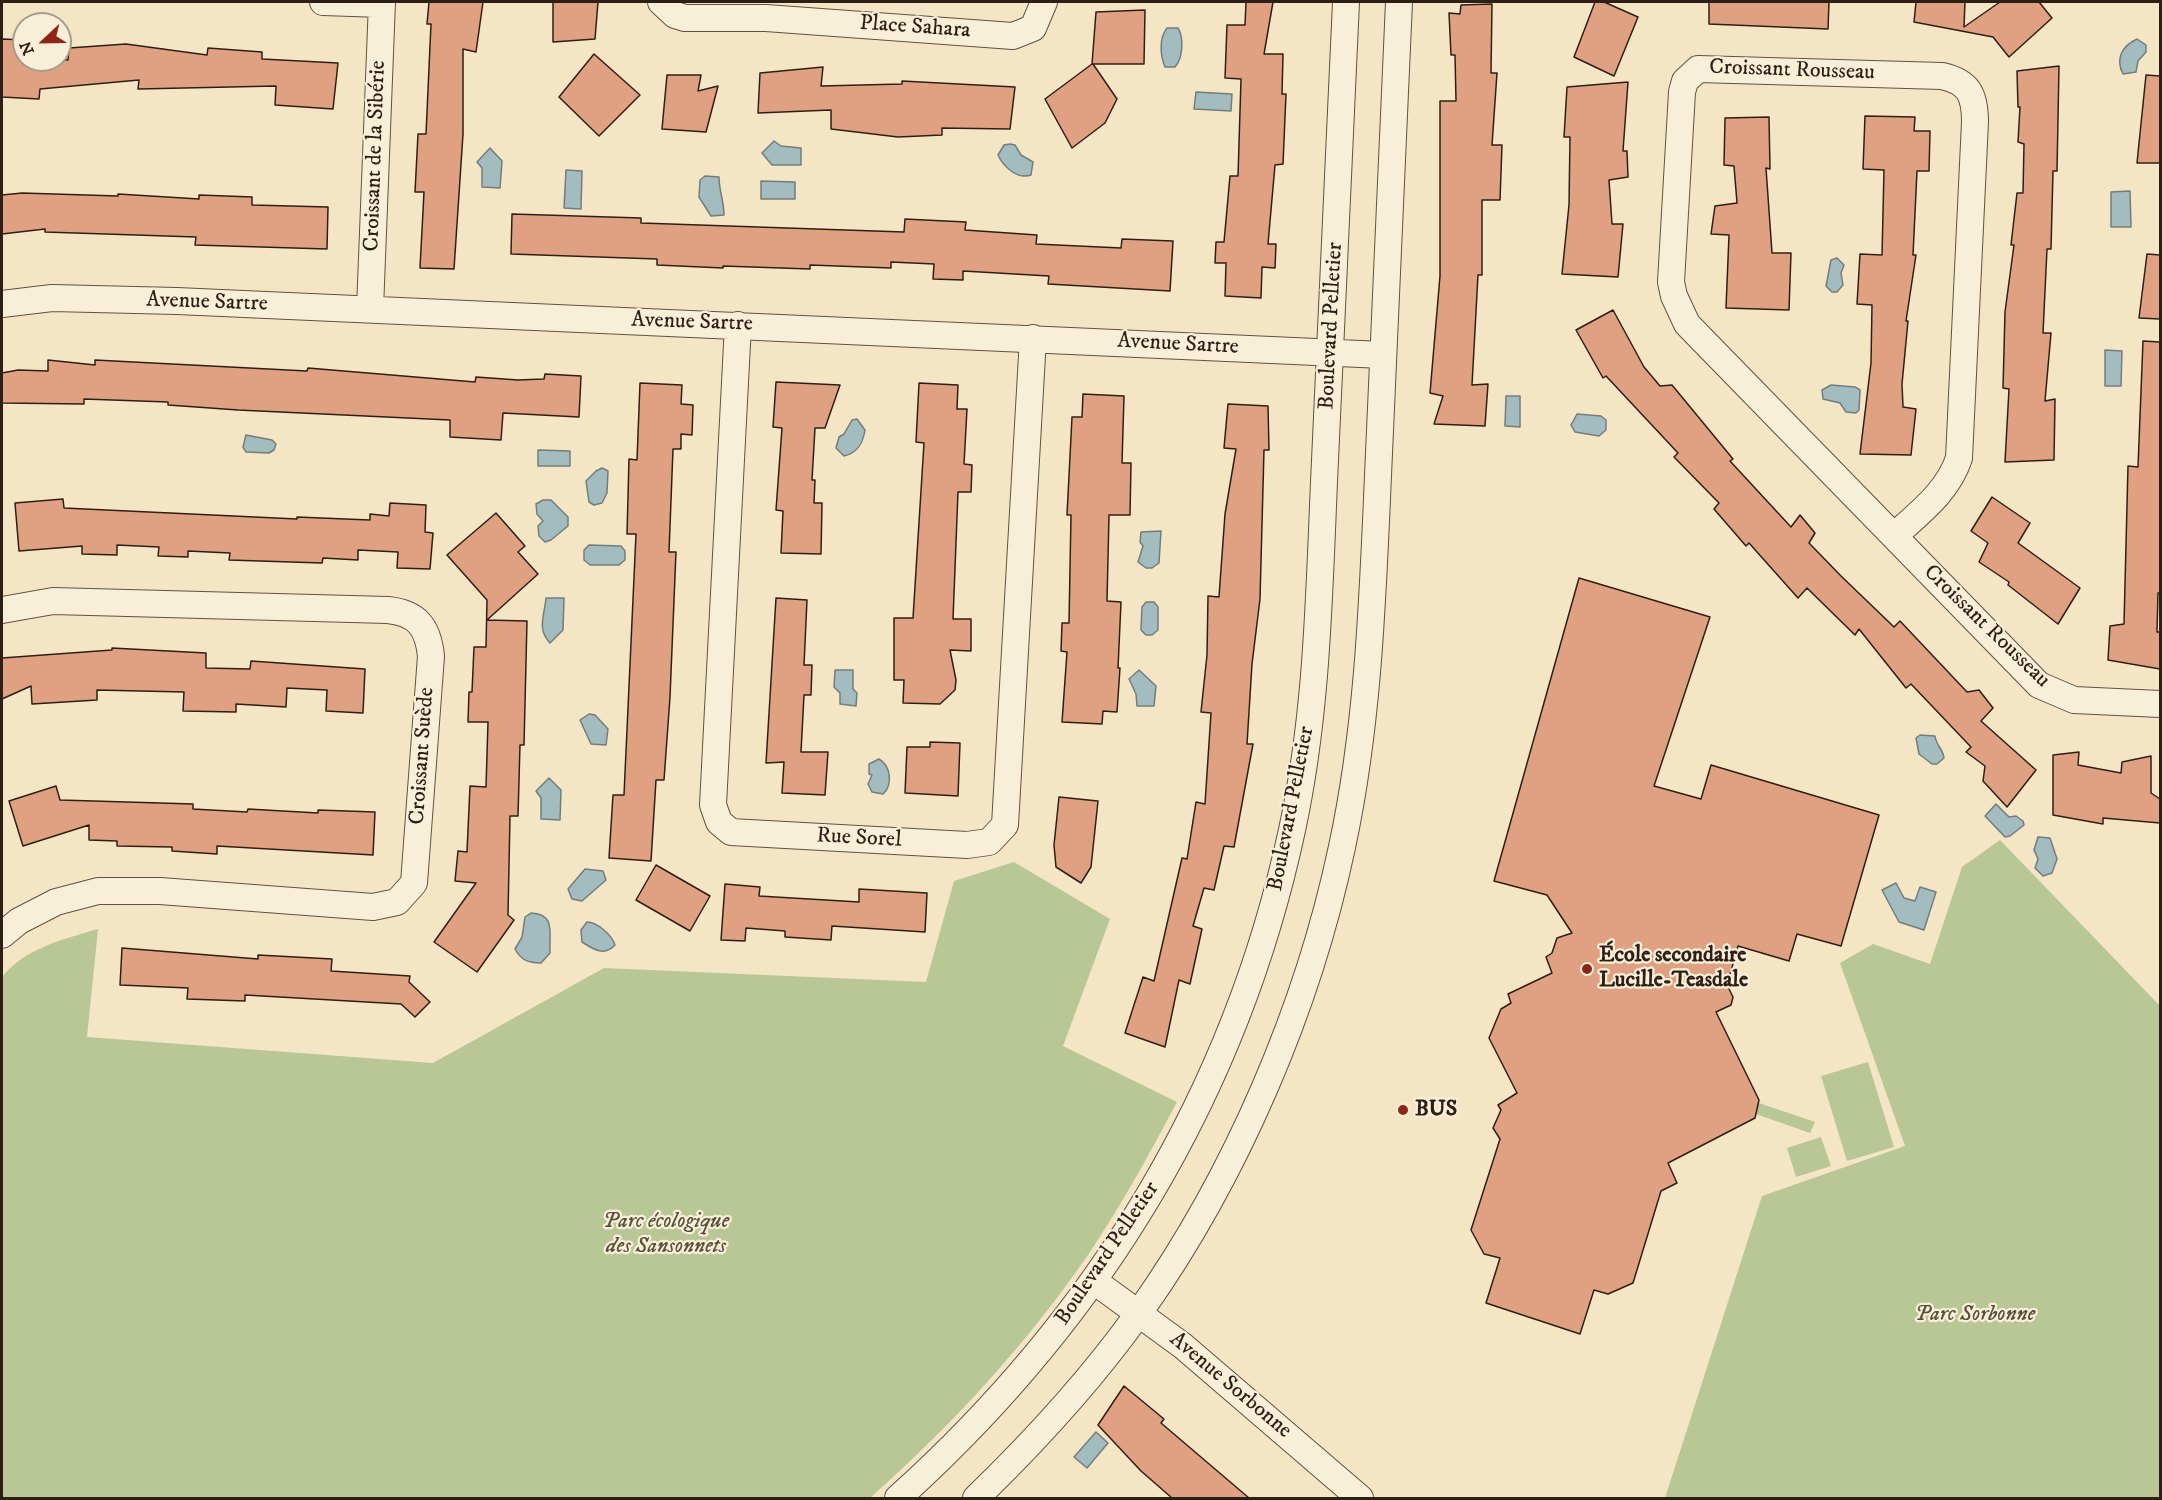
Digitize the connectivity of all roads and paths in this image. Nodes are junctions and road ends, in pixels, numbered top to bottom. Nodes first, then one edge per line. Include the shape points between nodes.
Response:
1 (323, 2) edge
2 (661, 2) edge
3 (1044, 2) edge
4 (1346, 2) edge
5 (1399, 2) edge
6 (382, 3) edge
7 (766, 10) edge
8 (2, 304) edge
9 (370, 309) junction
10 (738, 325) junction
11 (1033, 338) junction
12 (1331, 352) junction
13 (1383, 354) junction
14 (1894, 536) junction
15 (2, 610) edge
16 (2160, 704) edge
17 (2, 935) edge
18 (1094, 1281) junction
19 (1139, 1313) junction
20 (898, 1498) edge
21 (976, 1498) edge
22 (1360, 1498) edge

1 - 6 street, Croissant de la Sibérie
2 - 7 street, Place Sahara via 675,15 685,18
3 - 7 street, Place Sahara via 1033,28 1013,36
4 - 12 street, Boulevard Pelletier
5 - 13 street
6 - 9 street, Croissant de la Sibérie
8 - 9 street, Avenue Sartre via 52,298
9 - 10 street, Avenue Sartre
10 - 11 street, Avenue Sartre
10 - 11 street, Rue Sorel via 713,805 719,822 731,832 967,844 989,842 1005,825
11 - 12 street, Avenue Sartre
12 - 13 street, Avenue Sartre
12 - 18 street, Boulevard Pelletier via 1315,672 1300,788 1281,875 1254,967 1206,1087 1168,1163
13 - 19 street via 1367,677 1339,859 1306,977 1266,1083 1192,1229
14 - 14 street, Croissant Rousseau via 1943,489 1959,458 1975,122 1970,89 1942,76 1698,69 1685,81 1680,106 1671,282 1679,310 1687,324
14 - 16 street, Croissant Rousseau via 2039,684 2074,700
15 - 17 street, Croissant Suède via 53,601 110,601 402,611 415,617 425,629 431,656 414,883 397,902 373,907 160,891 98,891 56,902 19,921
18 - 19 street, Avenue Sorbonne
18 - 20 street, Boulevard Pelletier via 997,1403
19 - 21 street via 1049,1424
19 - 22 street, Avenue Sorbonne

